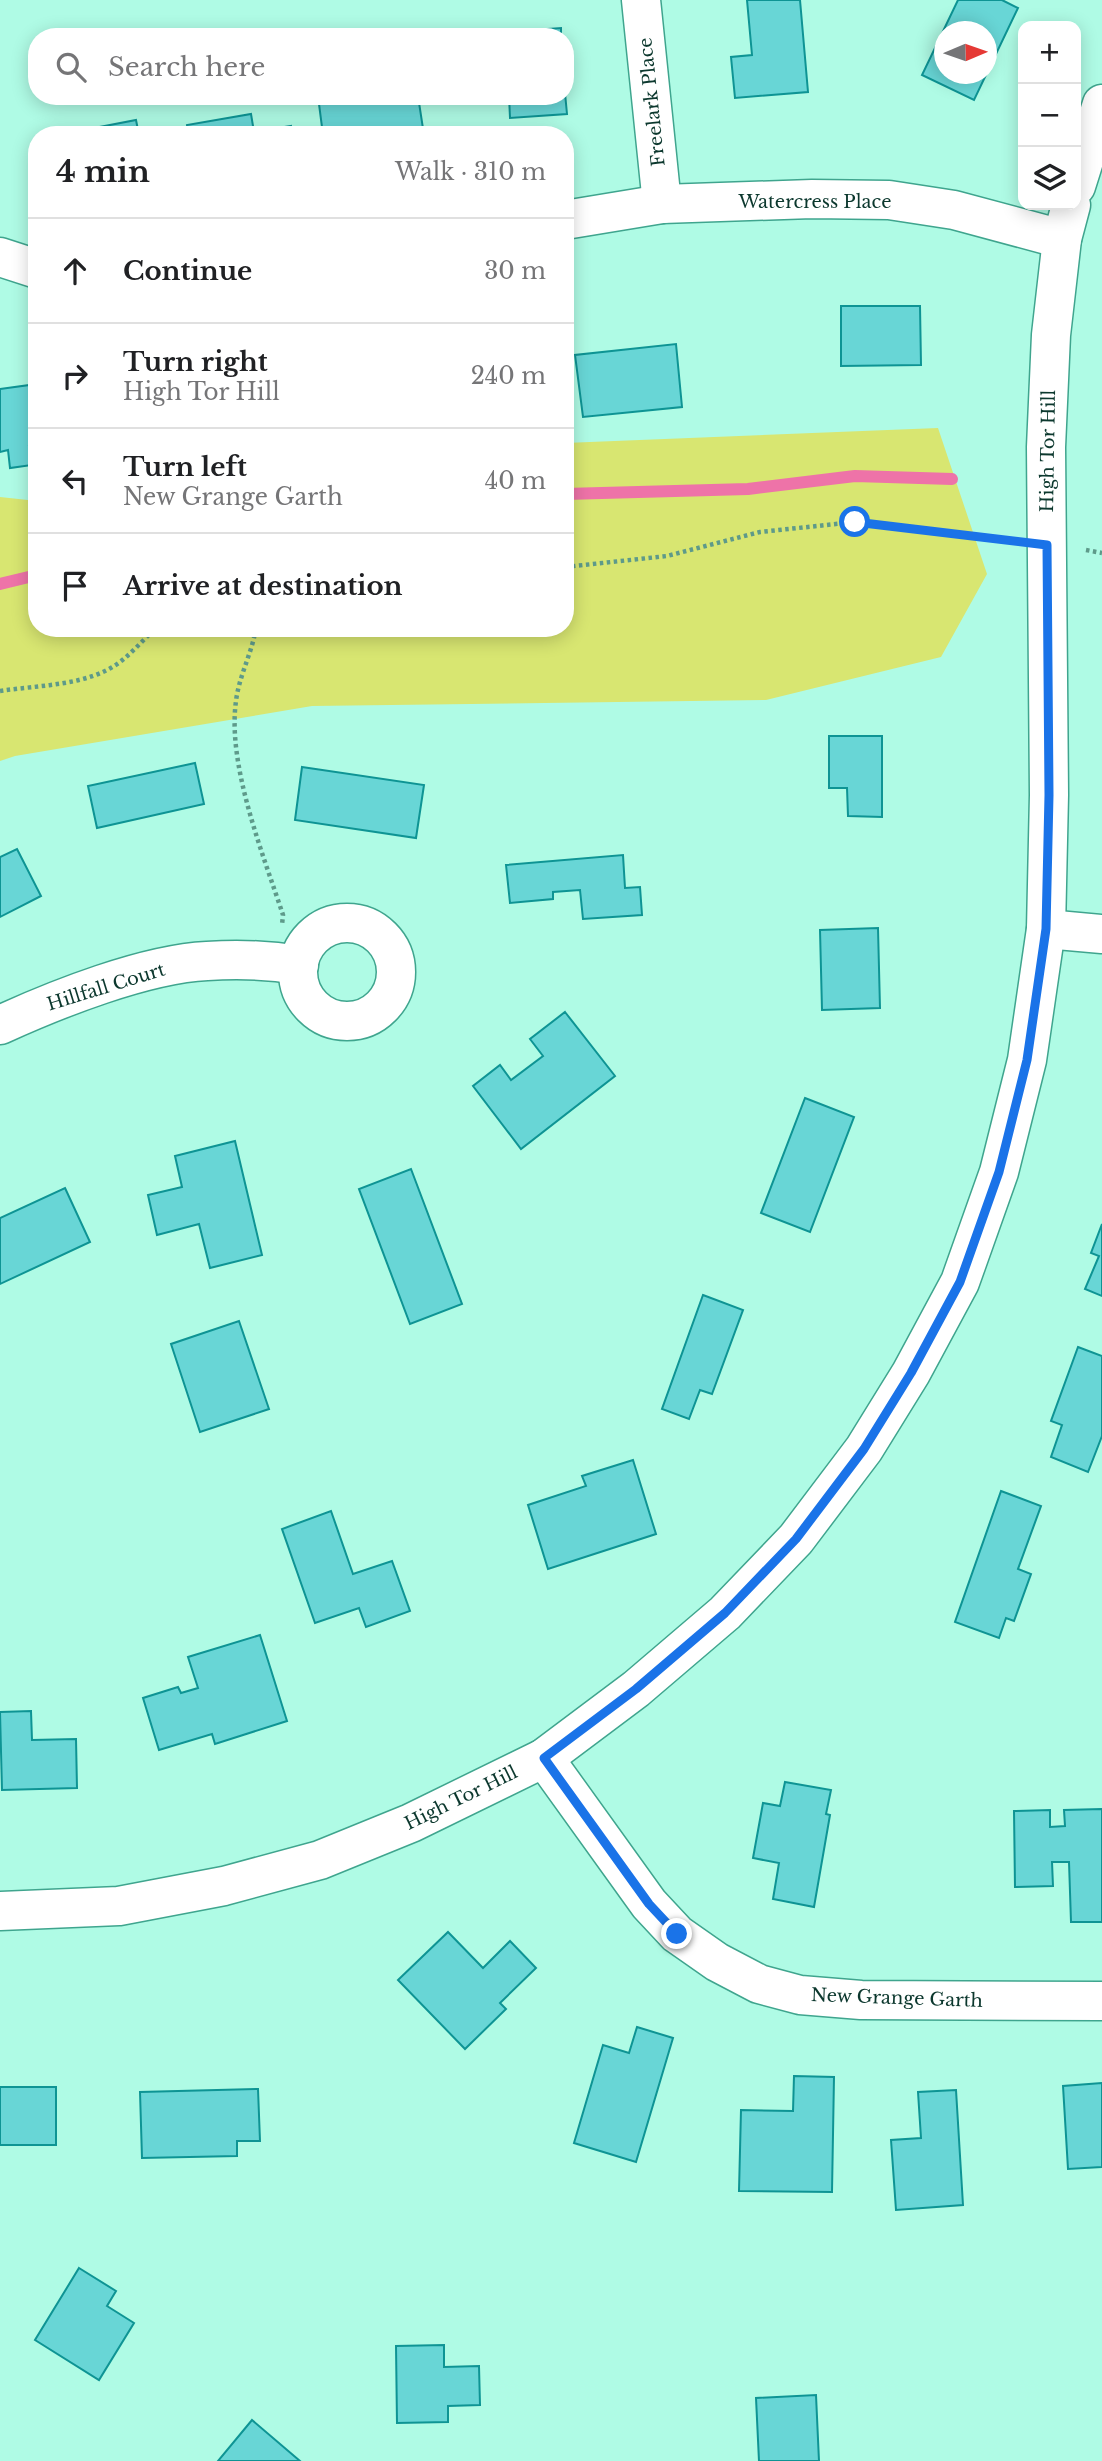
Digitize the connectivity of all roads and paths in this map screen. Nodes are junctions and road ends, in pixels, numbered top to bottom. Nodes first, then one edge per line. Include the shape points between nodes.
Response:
1 (641, 0) edge
2 (1102, 104) edge
3 (1087, 170) edge
4 (662, 204) junction
5 (574, 219) edge
6 (1067, 222) edge
7 (0, 257) edge
8 (28, 266) edge
9 (1047, 545) junction
10 (1102, 553) edge
11 (574, 566) edge
12 (146, 637) edge
13 (254, 637) edge
14 (0, 691) edge
15 (1046, 929) junction
16 (1102, 934) edge
17 (287, 963) joint
18 (0, 1025) edge
19 (544, 1758) junction
20 (0, 1912) edge
21 (1102, 2001) edge

1 - 4 street, Freelark Place
2 - 3 street
4 - 5 street, Watercress Place
4 - 6 street, Watercress Place via 889,200
6 - 9 street, High Tor Hill via 1051,349
7 - 8 street
9 - 10 path
9 - 11 path via 855,522 760,532 667,556
9 - 15 street, High Tor Hill
12 - 14 path via 100,673
13 - 17 path via 236,699 235,726 241,782 283,915
15 - 16 street
15 - 19 street, High Tor Hill via 1027,1060 999,1172 960,1282 911,1373 864,1449 796,1539 725,1613 636,1689
17 - 18 street, Hillfall Court via 205,961 149,971
19 - 20 street, High Tor Hill via 411,1823 320,1860 224,1886 119,1906
19 - 21 street, New Grange Garth via 667,1924 717,1962 759,1984 800,1994 861,2000

